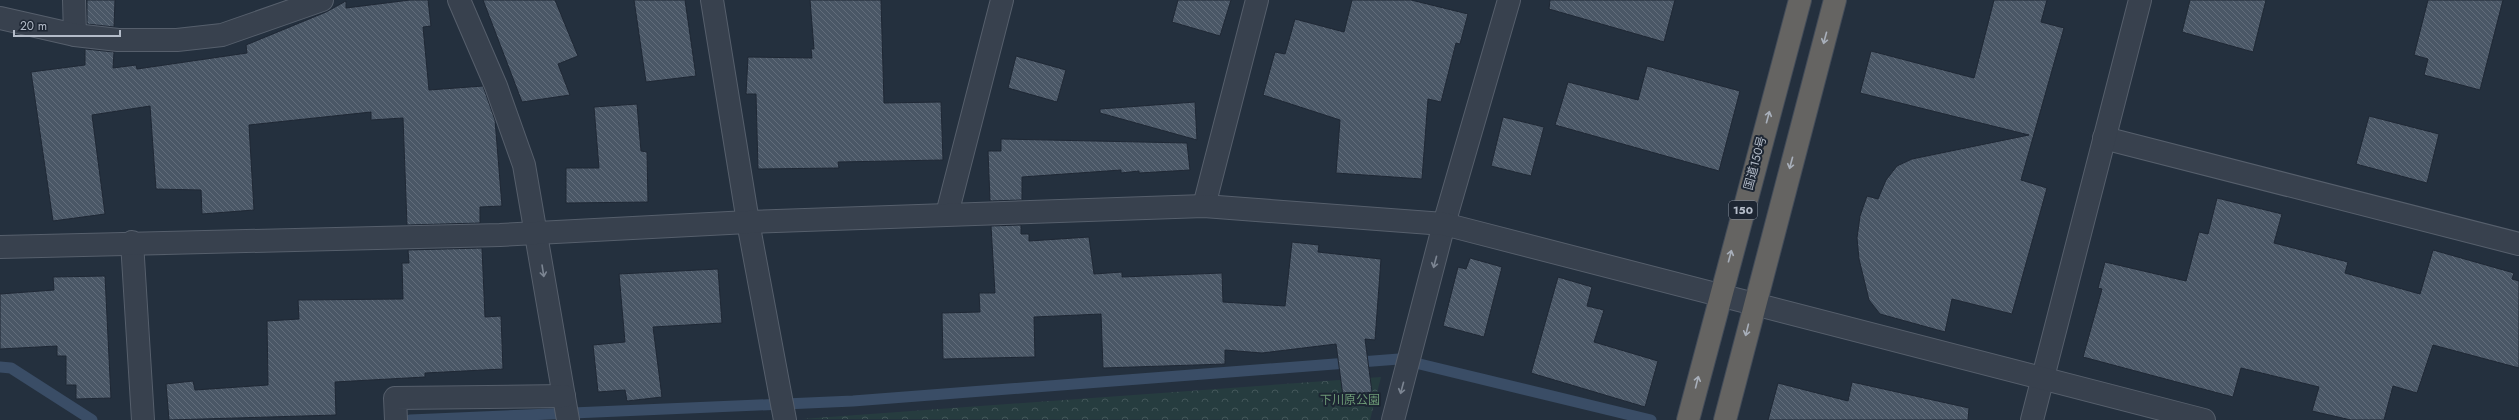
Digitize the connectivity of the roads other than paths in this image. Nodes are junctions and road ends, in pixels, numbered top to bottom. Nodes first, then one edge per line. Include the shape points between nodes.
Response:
1 (74, 0) edge
2 (322, 0) edge
3 (459, 0) edge
4 (712, 0) edge
5 (1002, 0) edge
6 (1258, 0) edge
7 (1509, 0) edge
8 (1800, 0) edge
9 (1835, 0) edge
10 (2140, 0) edge
11 (0, 18) edge
12 (75, 36) junction
13 (2104, 138) junction
14 (1204, 206) junction
15 (947, 214) junction
16 (748, 222) junction
17 (1444, 224) junction
18 (536, 232) junction
19 (132, 242) junction
20 (2519, 244) edge
21 (0, 247) edge
22 (1719, 296) junction
23 (1754, 304) junction
24 (2043, 378) junction
25 (564, 396) junction
26 (143, 420) edge
27 (396, 420) edge
28 (568, 420) edge
29 (785, 420) edge
30 (1393, 420) edge
31 (1688, 420) edge
32 (1725, 420) edge
33 (2032, 420) edge
34 (2204, 420) edge

1 - 12 street
2 - 12 street via 222,35 177,40 118,40
3 - 18 street via 496,86 524,165
4 - 16 street
5 - 15 street
6 - 14 street
7 - 17 street
22 -> 8 highway, 国道150号 / 150
9 -> 23 highway
10 - 13 street
11 - 12 street
13 - 20 street
13 - 24 street
14 - 15 street
14 - 17 street
15 - 16 street
16 - 18 street
16 - 29 street
17 - 22 street
17 -> 30 street
18 - 19 street
18 -> 25 street
19 - 21 street
19 - 26 street
22 - 23 street
31 -> 22 highway, 国道150号 / 150
23 - 24 street
23 -> 32 highway
24 - 33 street
24 - 34 street
25 - 27 street via 395,398
25 - 28 street

